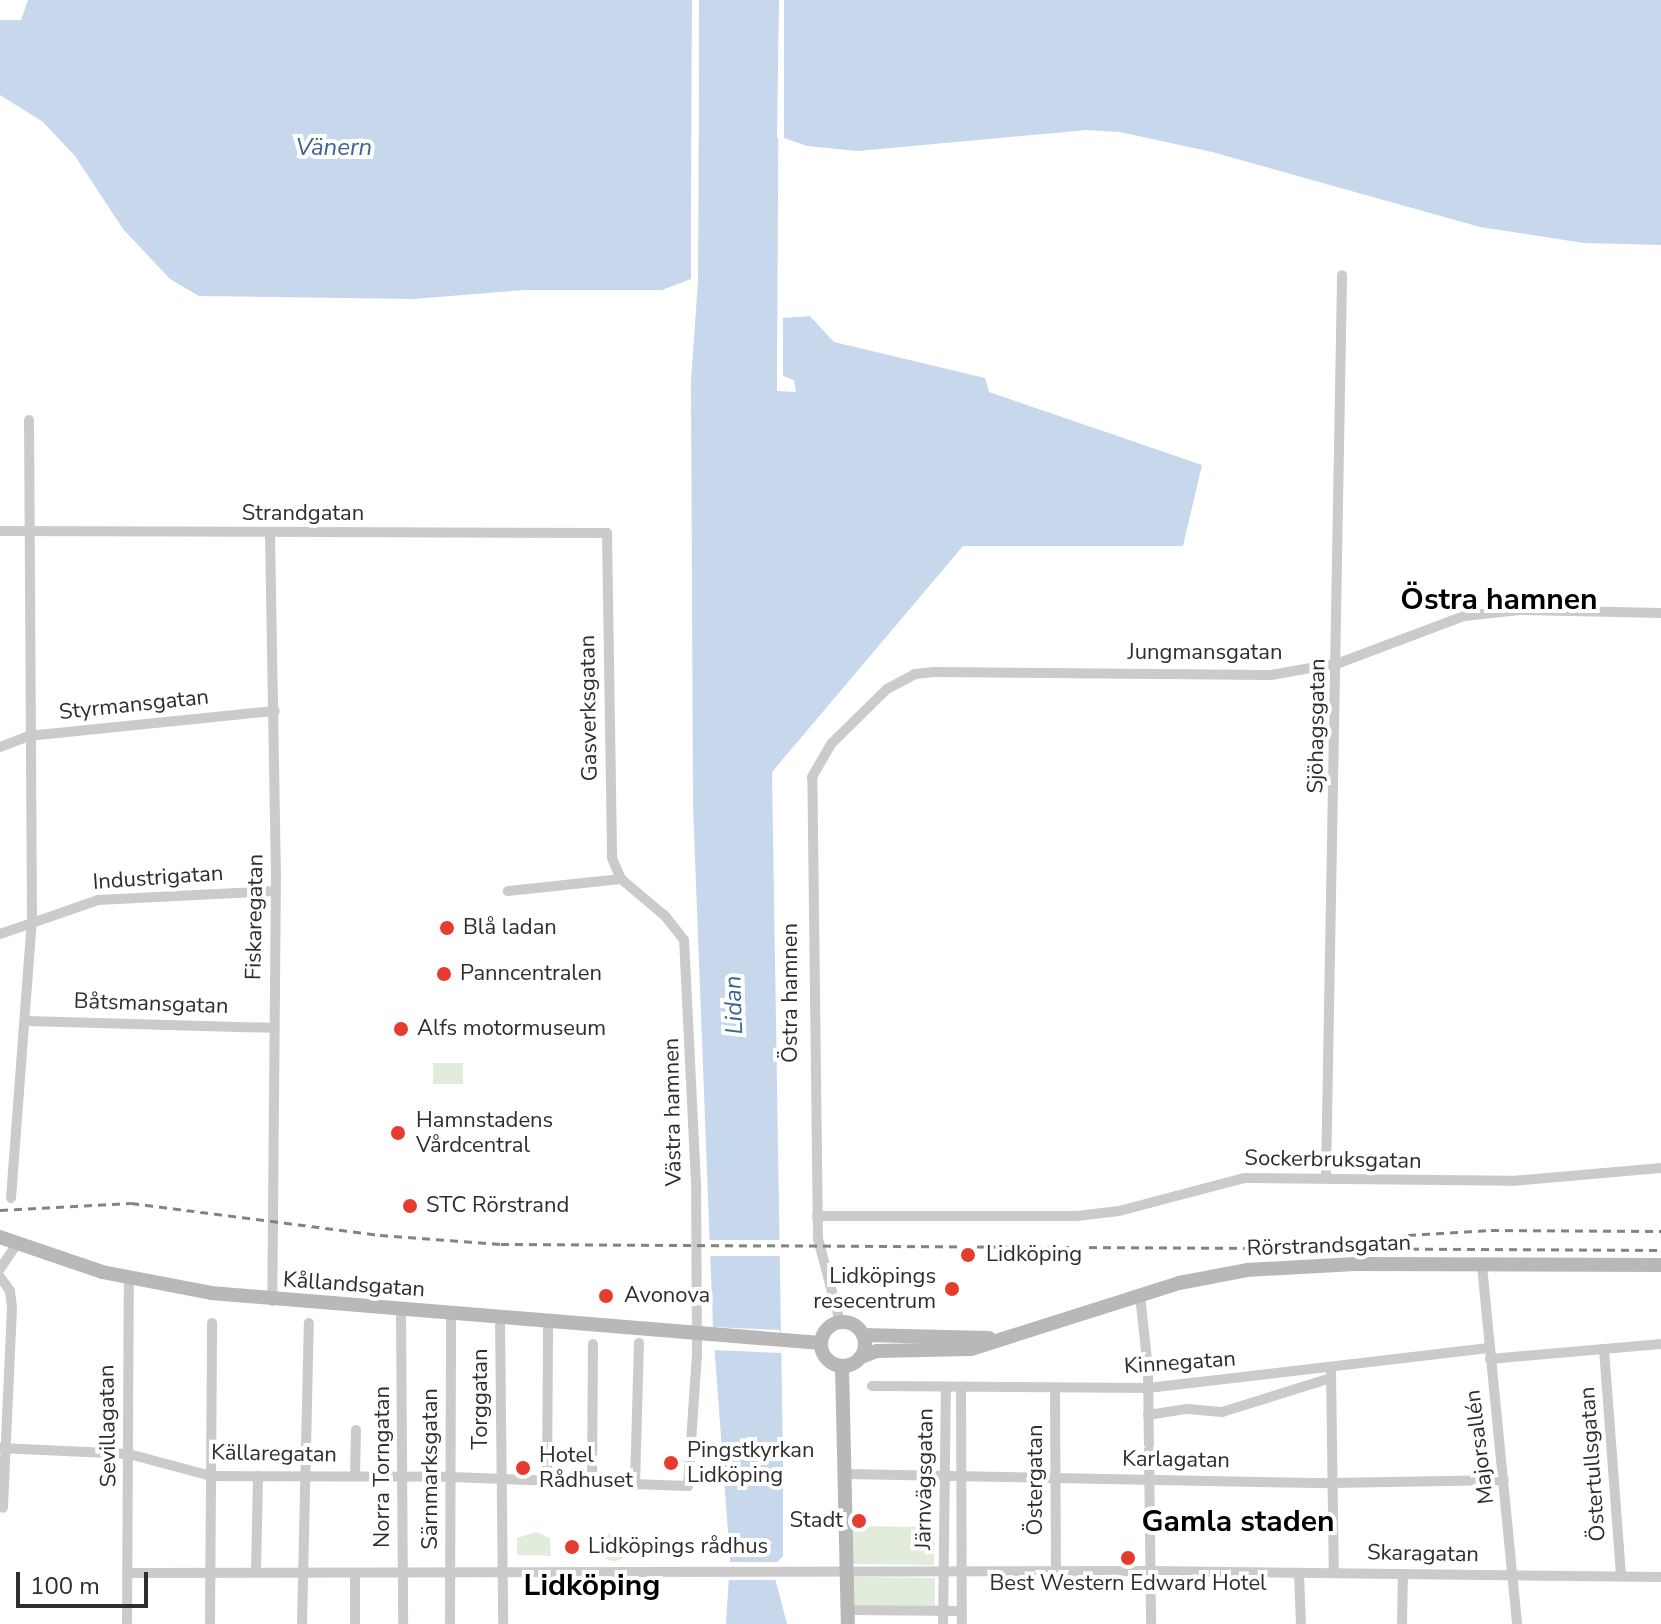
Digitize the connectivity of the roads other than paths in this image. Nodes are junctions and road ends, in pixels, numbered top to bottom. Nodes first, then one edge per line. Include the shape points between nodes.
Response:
1 (1342, 275) dead end
2 (29, 420) dead end
3 (0, 531) edge
4 (27, 532) junction
5 (607, 533) joint
6 (270, 535) junction
7 (1661, 613) edge
8 (1339, 663) junction
9 (887, 689) joint
10 (275, 711) junction
11 (28, 736) junction
12 (0, 747) edge
13 (621, 879) junction
14 (276, 891) junction
15 (508, 891) dead end
16 (32, 920) junction
17 (0, 934) edge
18 (27, 1021) junction
19 (273, 1028) junction
20 (1661, 1168) edge
21 (1326, 1178) junction
22 (11, 1198) dead end
23 (817, 1216) junction
24 (0, 1237) edge
25 (17, 1244) junction
26 (1661, 1265) edge
27 (1482, 1266) junction
28 (0, 1269) edge
29 (0, 1277) edge
30 (129, 1278) junction
31 (1140, 1296) junction
32 (272, 1301) junction
33 (401, 1311) junction
34 (451, 1314) junction
35 (500, 1317) junction
36 (548, 1319) junction
37 (840, 1322) junction
38 (212, 1323) dead end
39 (309, 1323) dead end
40 (863, 1335) junction
41 (696, 1336) junction
42 (1009, 1338) junction
43 (639, 1343) dead end
44 (821, 1343) junction
45 (593, 1344) dead end
46 (1660, 1346) edge
47 (1604, 1349) junction
48 (1489, 1353) junction
49 (861, 1357) junction
50 (842, 1366) junction
51 (1331, 1374) junction
52 (872, 1386) dead end
53 (946, 1387) junction
54 (961, 1387) junction
55 (1055, 1388) junction
56 (1148, 1388) junction
57 (1148, 1415) junction
58 (356, 1430) dead end
59 (2, 1448) edge
60 (129, 1454) junction
61 (846, 1474) junction
62 (211, 1476) junction
63 (258, 1476) junction
64 (306, 1476) junction
65 (355, 1476) junction
66 (403, 1476) junction
67 (945, 1476) junction
68 (451, 1477) junction
69 (961, 1478) junction
70 (1055, 1478) junction
71 (1148, 1479) junction
72 (501, 1480) junction
73 (1504, 1480) junction
74 (547, 1481) junction
75 (1331, 1483) junction
76 (592, 1484) junction
77 (635, 1485) junction
78 (688, 1486) joint
79 (3, 1508) dead end
80 (848, 1571) junction
81 (944, 1571) junction
82 (961, 1571) junction
83 (1056, 1571) junction
84 (1149, 1571) junction
85 (211, 1572) junction
86 (256, 1572) junction
87 (403, 1572) junction
88 (451, 1572) junction
89 (505, 1572) junction
90 (128, 1573) junction
91 (304, 1573) junction
92 (355, 1573) junction
93 (1299, 1573) junction
94 (1334, 1573) junction
95 (1403, 1574) junction
96 (1515, 1576) junction
97 (1621, 1576) junction
98 (1661, 1577) edge
99 (943, 1611) junction
100 (962, 1611) junction
101 (848, 1617) edge
102 (127, 1624) edge
103 (210, 1624) edge
104 (302, 1624) edge
105 (355, 1624) edge
106 (403, 1624) edge
107 (450, 1624) edge
108 (503, 1624) edge
109 (943, 1624) edge
110 (962, 1624) edge
111 (1151, 1624) edge
112 (1301, 1624) edge
113 (1402, 1624) edge
114 (1517, 1624) edge

1 - 8 street, Sjöhagsgatan
2 - 4 street
3 - 4 street, Strandgatan
4 - 6 street, Strandgatan
4 - 11 street
5 - 6 street, Strandgatan
5 - 13 street, Gasverksgatan via 612,858
6 - 10 street, Fiskaregatan
7 - 8 street, Jungmansgatan via 1520,610 1464,616
8 - 9 street, Jungmansgatan via 1271,675 934,672 915,674
8 - 21 street, Sjöhagsgatan
9 - 23 street, Östra hamnen via 832,743 812,777
10 - 11 street, Styrmansgatan
10 - 14 street, Fiskaregatan
11 - 12 street, Styrmansgatan
11 - 16 street
13 - 15 street
13 - 41 street, Västra hamnen via 674,924 689,960
14 - 16 street, Industrigatan via 98,900
14 - 19 street, Fiskaregatan
16 - 17 street, Industrigatan
16 - 18 street
18 - 19 street, Båtsmansgatan
18 - 22 street via 8,1141
19 - 32 street, Fiskaregatan
20 - 21 street, Sockerbruksgatan via 1512,1181
21 - 23 street, Sockerbruksgatan via 1230,1179 1086,1216
23 - 37 street, Östra hamnen via 820,1258
24 - 25 main road, Kållandsgatan
25 - 28 street
25 - 30 main road, Kållandsgatan
26 - 27 main road, Rörstrandsgatan
27 - 31 main road, Rörstrandsgatan via 1355,1264 1247,1270
27 - 48 street, Majorsallén
29 - 59 street via 11,1298
30 - 32 main road, Kållandsgatan
30 - 60 street, Sevillagatan
31 - 42 main road, Rörstrandsgatan
31 - 56 street
32 - 33 main road, Kållandsgatan
33 - 34 main road, Kållandsgatan
33 - 66 street, Norra Torngatan
34 - 35 main road, Kållandsgatan
34 - 68 street, Särnmarksgatan
35 - 36 main road, Kållandsgatan
35 - 72 street, Torggatan
36 - 41 main road, Kållandsgatan
36 - 74 street
37 - 40 main road via 854,1325
37 - 44 main road via 827,1329
38 - 62 street
39 - 64 street
40 - 42 main road, Rörstrandsgatan
40 - 49 main road
41 - 44 main road, Kållandsgatan
41 - 78 street, Västra hamnen
42 - 49 main road, Rörstrandsgatan via 971,1349 877,1351
43 - 77 street
44 - 50 main road via 825,1356
45 - 76 street
46 - 47 street, Kinnegatan
47 - 48 street, Kinnegatan
47 - 97 street, Östertullsgatan
48 - 51 street, Kinnegatan
48 - 73 street, Majorsallén
49 - 50 main road
50 - 61 main road
51 - 56 street, Kinnegatan
51 - 57 street via 1222,1412 1187,1409
51 - 75 street
52 - 53 street, Kinnegatan
53 - 54 street, Kinnegatan
53 - 67 street, Järnvägsgatan
54 - 55 street, Kinnegatan
54 - 69 street, Järnvägsgatan
55 - 56 street, Kinnegatan
55 - 70 street, Östergatan
56 - 57 street
57 - 71 street
58 - 65 street
59 - 60 street, Källaregatan
59 - 79 street
60 - 62 street, Källaregatan
60 - 90 street, Sevillagatan
61 - 67 street, Karlagatan
61 - 80 main road
62 - 63 street, Källaregatan
62 - 85 street
63 - 64 street, Källaregatan
63 - 86 street
64 - 65 street, Källaregatan
64 - 91 street
65 - 66 street, Källaregatan
66 - 68 street, Källaregatan
66 - 87 street, Norra Torngatan
67 - 69 street, Karlagatan
67 - 81 street, Järnvägsgatan
68 - 72 street, Källaregatan
68 - 88 street, Särnmarksgatan
69 - 70 street, Karlagatan
69 - 82 street, Järnvägsgatan
70 - 71 street, Karlagatan
70 - 83 street, Östergatan
71 - 75 street, Karlagatan
71 - 84 street
72 - 74 street, Källaregatan
72 - 89 street, Torggatan
73 - 75 street, Karlagatan
73 - 96 street, Majorsallén
74 - 76 street, Källaregatan
75 - 94 street
76 - 77 street, Källaregatan
77 - 78 street, Källaregatan
80 - 81 street, Skaragatan
80 - 89 street, Skaragatan
80 - 101 main road
81 - 82 street, Skaragatan
81 - 99 street, Järnvägsgatan
82 - 83 street, Skaragatan
82 - 100 street, Järnvägsgatan
83 - 84 street, Skaragatan
84 - 93 street, Skaragatan
84 - 111 street
85 - 86 street, Skaragatan
85 - 90 street, Skaragatan
85 - 103 street
86 - 91 street, Skaragatan
87 - 88 street, Skaragatan
87 - 92 street, Skaragatan
87 - 106 street, Norra Torngatan
88 - 89 street, Skaragatan
88 - 107 street, Särnmarksgatan
89 - 108 street, Torggatan
90 - 102 street, Sevillagatan
91 - 92 street, Skaragatan
91 - 104 street
92 - 105 street
93 - 94 street, Skaragatan
93 - 112 street
94 - 95 street, Skaragatan
95 - 96 street, Skaragatan
95 - 113 street
96 - 97 street, Skaragatan
96 - 114 street, Majorsallén
97 - 98 street, Skaragatan
99 - 100 street
99 - 101 street
99 - 109 street, Järnvägsgatan
100 - 110 street, Järnvägsgatan

